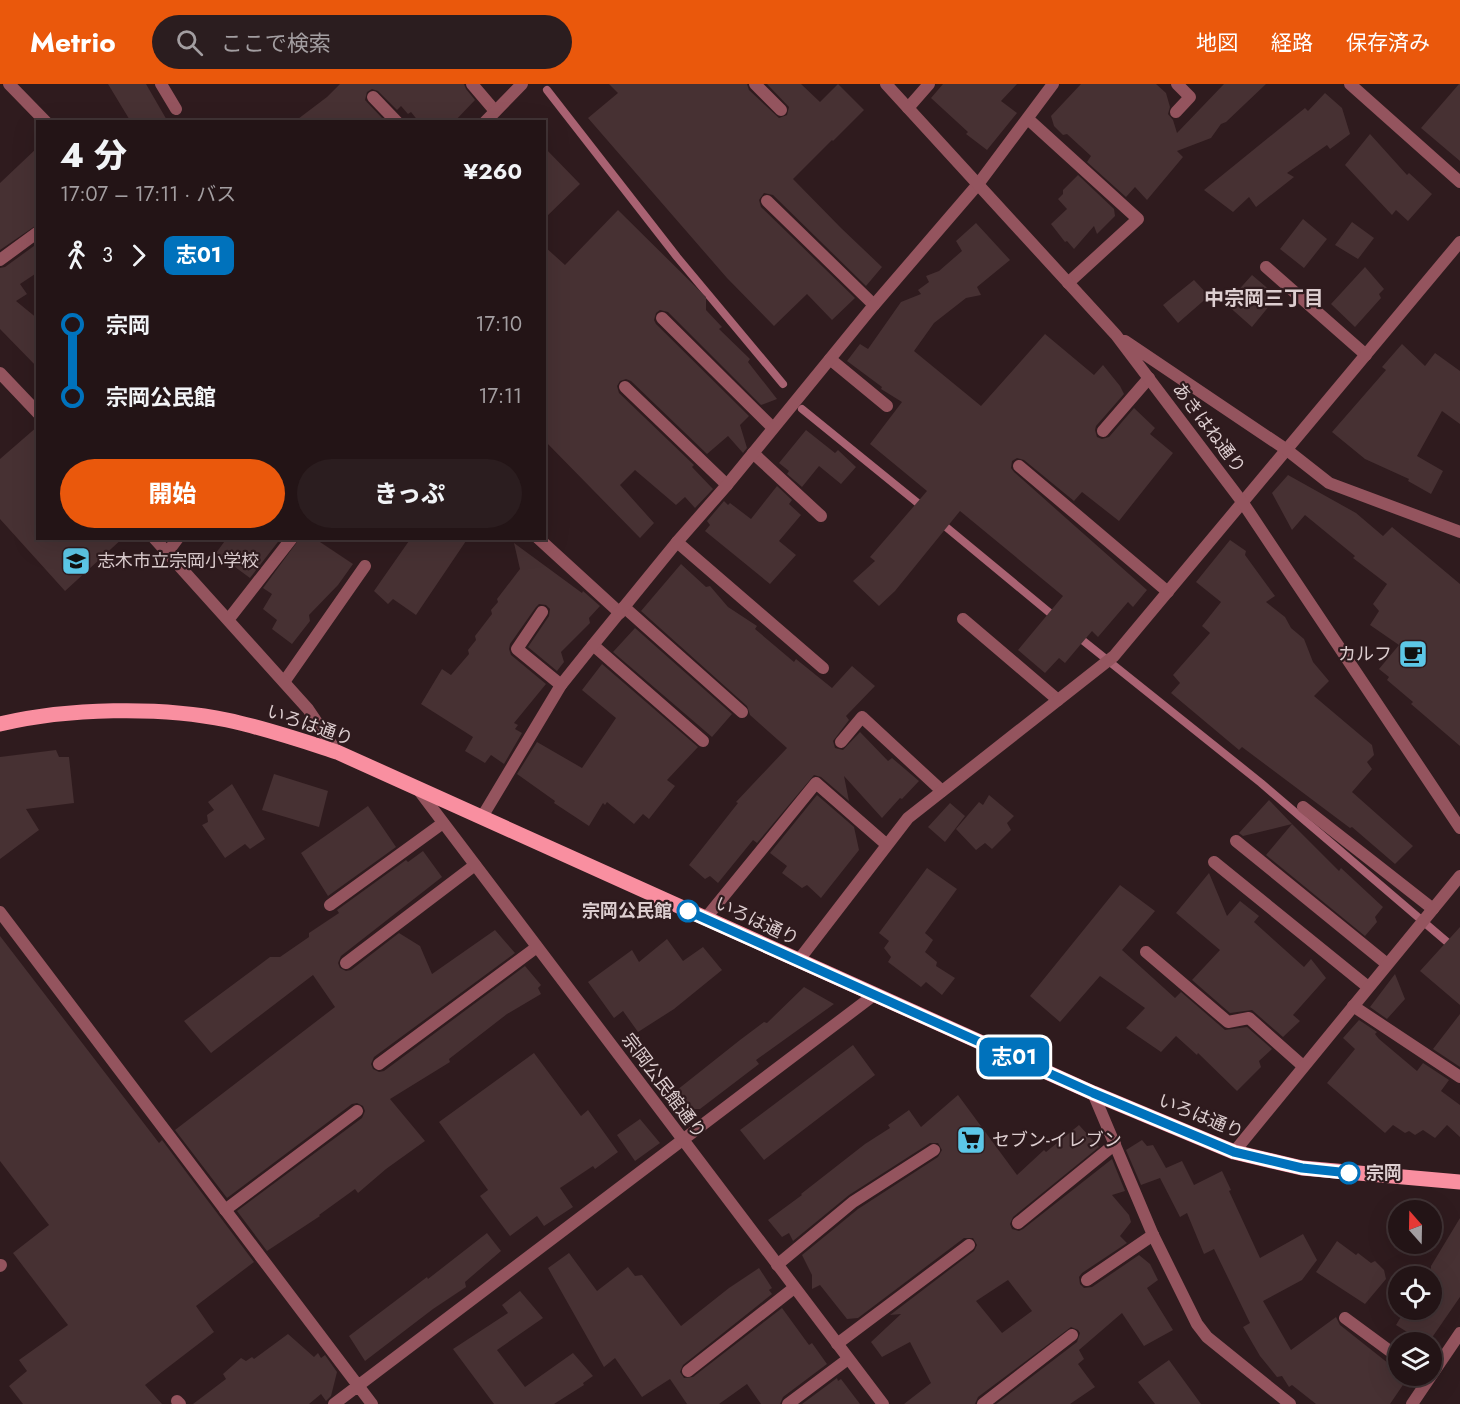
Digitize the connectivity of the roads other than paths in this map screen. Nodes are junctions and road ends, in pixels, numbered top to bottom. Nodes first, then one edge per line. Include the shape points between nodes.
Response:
1 (9, 84) edge
2 (161, 84) edge
3 (472, 84) edge
4 (522, 84) edge
5 (755, 84) edge
6 (886, 84) edge
7 (929, 84) edge
8 (1053, 84) edge
9 (1177, 84) edge
10 (1350, 84) edge
11 (373, 97) dead end
12 (908, 108) junction
13 (176, 109) dead end
14 (781, 110) dead end
15 (495, 111) junction
16 (1176, 112) dead end
17 (1028, 119) junction
18 (44, 120) edge
19 (395, 120) edge
20 (487, 120) edge
21 (1460, 182) edge
22 (979, 183) junction
23 (767, 201) dead end
24 (36, 233) edge
25 (1460, 242) edge
26 (0, 260) edge
27 (1266, 267) dead end
28 (1068, 283) junction
29 (874, 305) junction
30 (662, 318) dead end
31 (1116, 335) junction
32 (1366, 355) junction
33 (830, 358) junction
34 (0, 373) edge
35 (1149, 378) junction
36 (625, 387) dead end
37 (887, 406) dead end
38 (36, 411) edge
39 (773, 428) junction
40 (1103, 431) dead end
41 (1287, 450) junction
42 (753, 453) junction
43 (1018, 466) dead end
44 (728, 485) junction
45 (1243, 503) junction
46 (821, 516) dead end
47 (1460, 532) edge
48 (156, 540) edge
49 (177, 540) edge
50 (290, 540) edge
51 (540, 540) edge
52 (677, 542) junction
53 (167, 553) junction
54 (365, 566) dead end
55 (1168, 592) junction
56 (622, 610) junction
57 (542, 612) dead end
58 (963, 619) dead end
59 (228, 620) junction
60 (593, 645) junction
61 (823, 668) dead end
62 (284, 682) junction
63 (561, 685) junction
64 (1058, 700) junction
65 (742, 712) dead end
66 (0, 724) edge
67 (703, 741) dead end
68 (841, 742) dead end
69 (336, 752) junction
70 (417, 788) junction
71 (942, 792) junction
72 (1303, 807) dead end
73 (482, 817) junction
74 (443, 823) junction
75 (1460, 828) edge
76 (1236, 841) dead end
77 (887, 845) junction
78 (1215, 862) dead end
79 (476, 865) junction
80 (1460, 876) edge
81 (330, 905) dead end
82 (1431, 911) junction
83 (0, 912) edge
84 (705, 919) junction
85 (537, 947) junction
86 (1146, 952) dead end
87 (798, 961) junction
88 (346, 963) dead end
89 (1387, 964) junction
90 (1368, 987) junction
91 (874, 995) junction
92 (1353, 1006) junction
93 (379, 1064) dead end
94 (1303, 1066) junction
95 (1460, 1077) edge
96 (1093, 1093) junction
97 (357, 1111) dead end
98 (682, 1140) junction
99 (1114, 1144) junction
100 (934, 1150) dead end
101 (1234, 1152) junction
102 (1460, 1182) edge
103 (225, 1210) junction
104 (1018, 1222) dead end
105 (1153, 1235) junction
106 (969, 1245) dead end
107 (777, 1265) junction
108 (1087, 1280) dead end
109 (794, 1288) junction
110 (1345, 1318) dead end
111 (1460, 1333) edge
112 (1072, 1335) dead end
113 (837, 1344) junction
114 (1388, 1350) edge
115 (1442, 1357) edge
116 (848, 1359) junction
117 (688, 1371) dead end
118 (358, 1386) junction
119 (1422, 1386) edge
120 (334, 1404) edge
121 (372, 1404) edge
122 (788, 1404) edge
123 (883, 1404) edge
124 (983, 1404) edge
125 (1290, 1404) edge
126 (1412, 1404) edge

1 - 18 street
2 - 13 street
3 - 15 street
4 - 15 street
5 - 14 street
6 - 12 street, あきはね通り
7 - 12 street
8 - 17 street
9 - 16 street via 1190,97
10 - 21 street
11 - 19 street
12 - 22 street, あきはね通り
15 - 20 street
17 - 22 street
17 - 28 street via 1138,219
22 - 28 street, あきはね通り
22 - 29 street
23 - 29 street
24 - 26 street
25 - 32 street
27 - 32 street
28 - 31 street, あきはね通り
29 - 33 street
30 - 39 street
31 - 35 street, あきはね通り
31 - 41 street
32 - 41 street
33 - 37 street
33 - 39 street
34 - 38 street
35 - 40 street
35 - 45 street, あきはね通り
36 - 44 street
39 - 42 street
41 - 45 street
41 - 47 street via 1329,483
42 - 44 street
42 - 46 street
43 - 55 street
44 - 52 street
45 - 55 street
45 - 75 street, あきはね通り
48 - 53 street
49 - 53 street
50 - 59 street
51 - 56 street
52 - 56 street
52 - 61 street
53 - 59 street
54 - 62 street
55 - 64 street via 1114,656
56 - 60 street
56 - 65 street
57 - 63 street via 517,649
58 - 64 street
59 - 62 street
60 - 63 street
60 - 67 street
62 - 69 street via 308,709
63 - 73 street
64 - 71 street
66 - 69 main road, いろは通り via 89,712 175,714 277,732
68 - 71 street via 862,717
69 - 70 main road, いろは通り
70 - 73 main road, いろは通り
70 - 74 street, 宗岡公民館通り
71 - 77 street via 908,818
72 - 82 street
73 - 84 main road, いろは通り
74 - 79 street, 宗岡公民館通り
74 - 81 street
76 - 89 street
77 - 84 street via 816,783
77 - 87 street
78 - 90 street
79 - 85 street, 宗岡公民館通り
79 - 88 street
80 - 82 street
82 - 89 street
83 - 103 street
84 - 87 main road, いろは通り
85 - 93 street
85 - 98 street, 宗岡公民館通り
86 - 94 street via 1228,1022 1249,1018
87 - 91 main road, いろは通り
89 - 90 street
90 - 92 street
91 - 96 main road, いろは通り
91 - 98 street
92 - 94 street
92 - 95 street
94 - 101 street
96 - 99 street
96 - 101 main road, いろは通り
97 - 103 street
98 - 107 street, 宗岡公民館通り
98 - 118 street
99 - 104 street
99 - 105 street
100 - 107 street via 853,1202
101 - 102 main road, いろは通り via 1302,1168
103 - 118 street
105 - 108 street
105 - 125 street via 1207,1337
106 - 113 street
107 - 109 street, 宗岡公民館通り
109 - 113 street, 宗岡公民館通り
109 - 117 street
110 - 114 street
111 - 115 street
112 - 124 street
113 - 116 street, 宗岡公民館通り
116 - 122 street
116 - 123 street, 宗岡公民館通り
118 - 120 street
118 - 121 street
119 - 126 street

